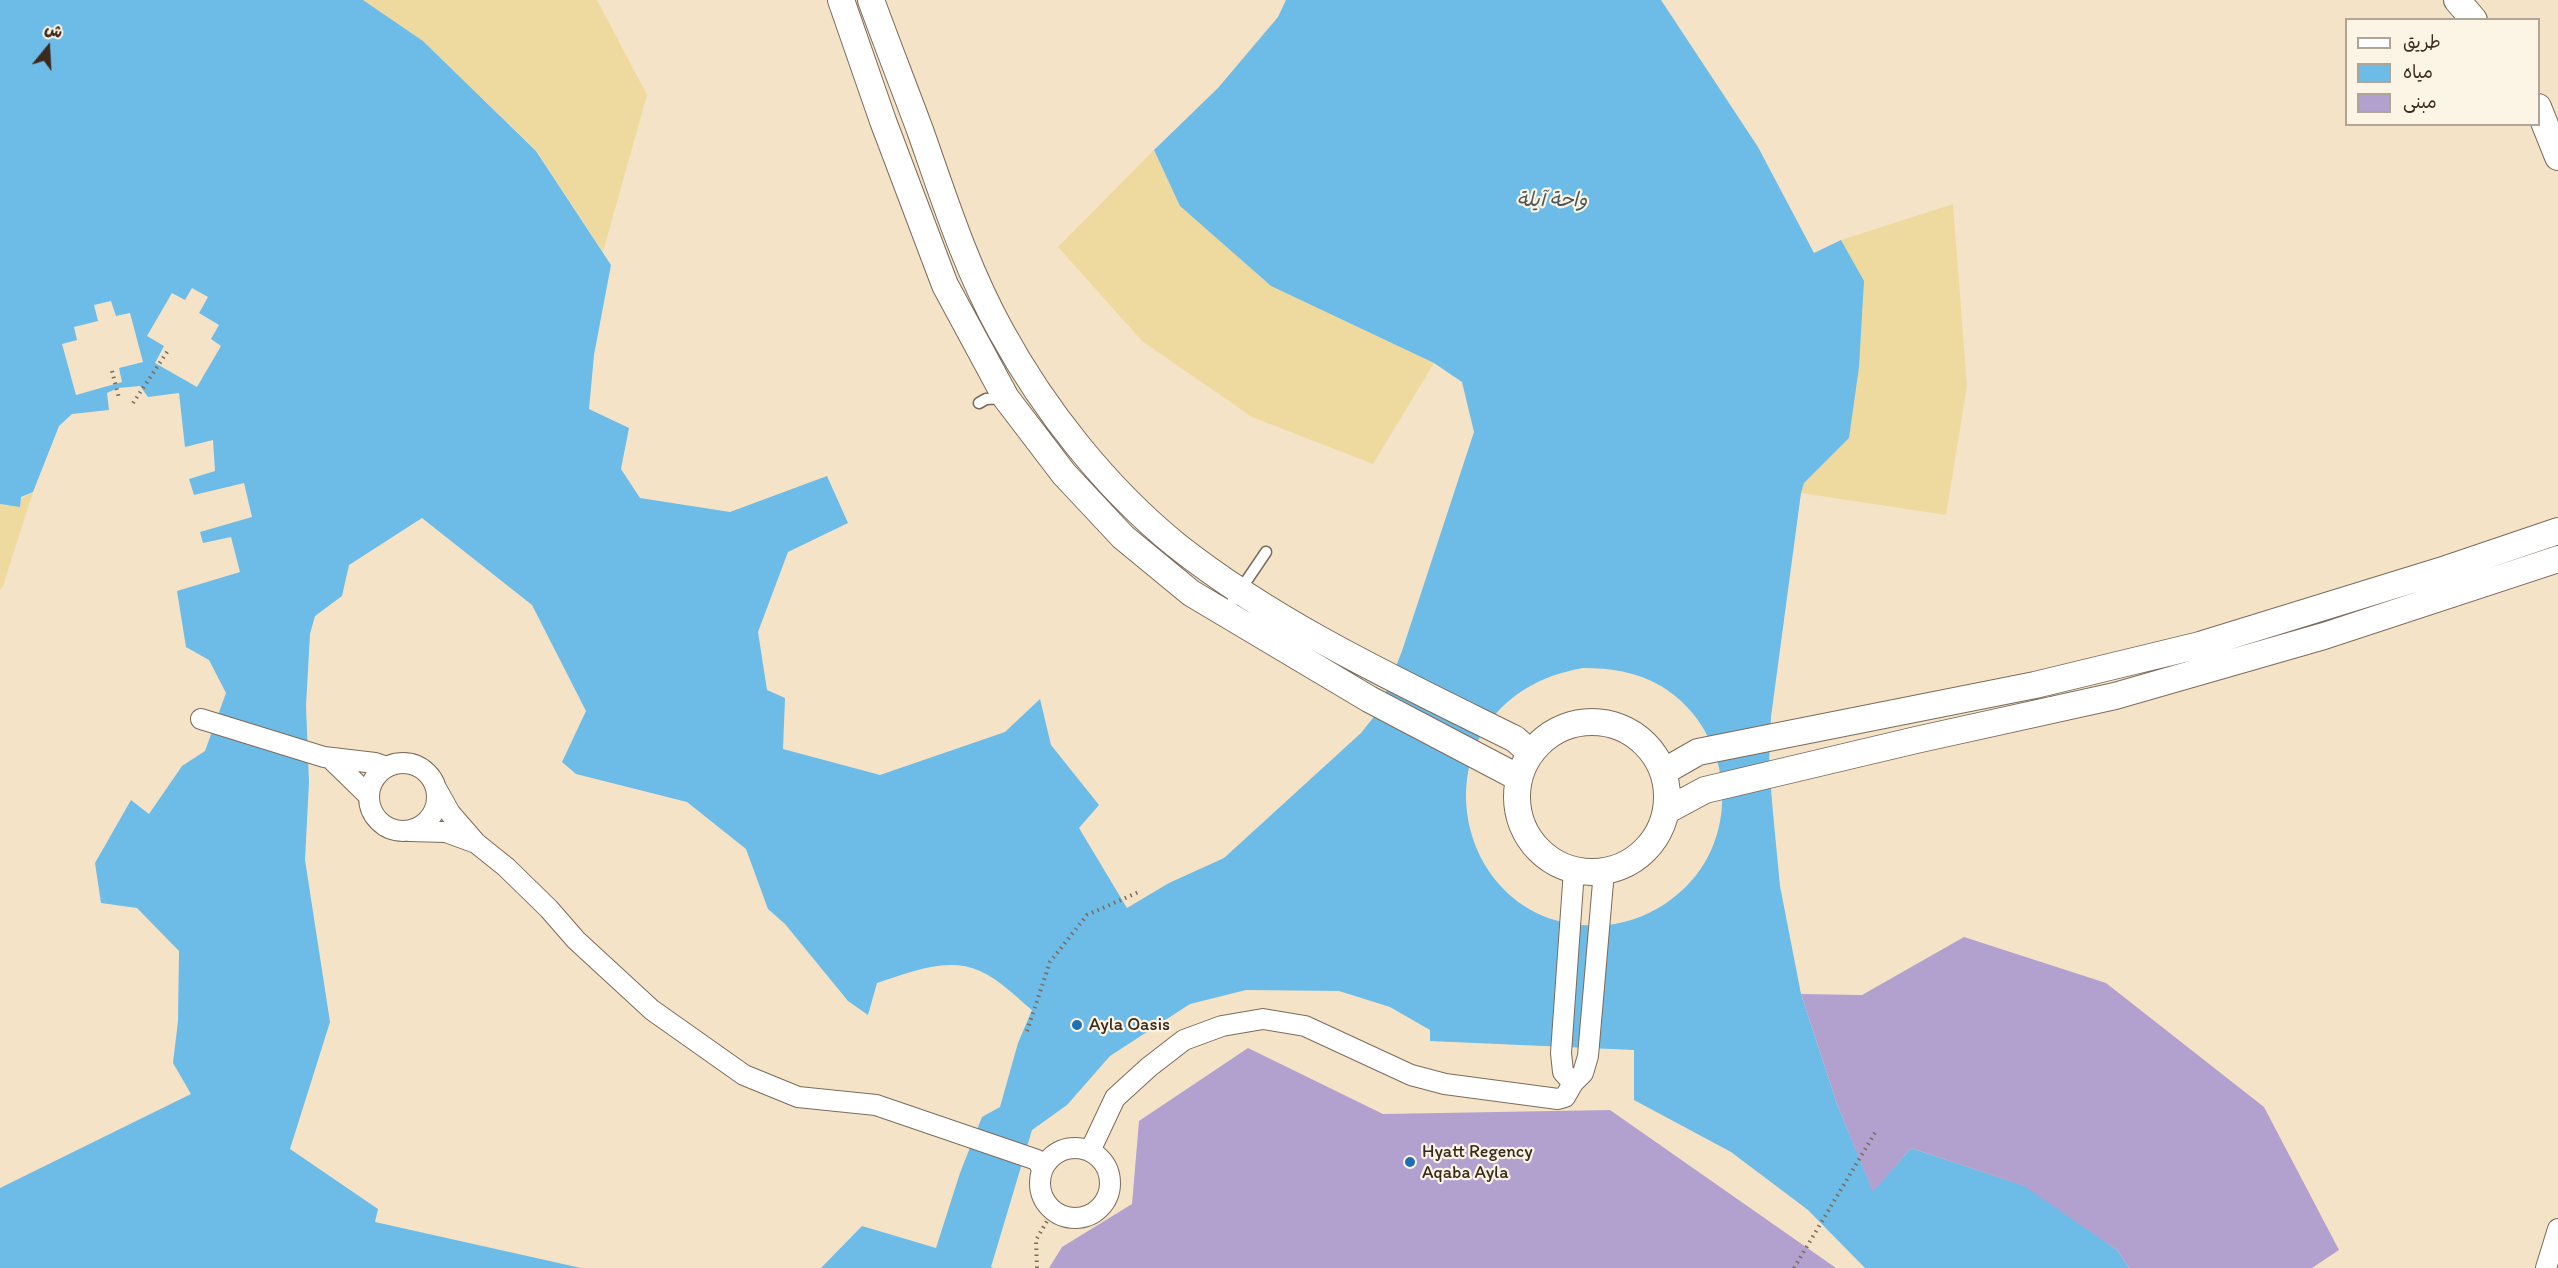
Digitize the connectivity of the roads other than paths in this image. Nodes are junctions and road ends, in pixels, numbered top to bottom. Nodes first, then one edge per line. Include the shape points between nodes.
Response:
1 (841, 0) edge
2 (871, 0) edge
3 (2457, 0) edge
4 (2472, 18) edge
5 (2540, 112) edge
6 (2558, 157) edge
7 (1006, 398) junction
8 (979, 403) dead end
9 (2558, 531) edge
10 (2527, 542) junction
11 (1266, 552) dead end
12 (2548, 563) edge
13 (1240, 592) junction
14 (1224, 614) junction
15 (201, 719) dead end
16 (1791, 732) junction
17 (1523, 746) junction
18 (328, 758) junction
19 (387, 767) junction
20 (1796, 768) junction
21 (1663, 772) junction
22 (1512, 774) junction
23 (436, 788) junction
24 (369, 796) junction
25 (1666, 811) junction
26 (408, 831) junction
27 (476, 843) junction
28 (1574, 880) junction
29 (1602, 880) junction
30 (1574, 1083) junction
31 (1090, 1150) junction
32 (1040, 1165) junction
33 (2558, 1229) edge
34 (2546, 1268) edge

1 - 7 street via 945,285
2 - 13 street via 958,238 1019,362 1091,460 1131,503 1176,545
3 - 4 street
5 - 6 street
7 - 8 lane
7 - 14 street via 1046,453 1123,537 1191,593
9 - 10 street
10 - 12 street
10 - 16 street via 2200,645 2035,685
11 - 13 lane
12 - 20 street via 2325,636 2115,696
13 - 14 lane
13 - 17 street
14 - 22 street via 1369,699
15 - 18 street
16 - 20 street
16 - 21 street via 1698,752
17 - 21 street via 1582,722 1603,723 1640,739
17 - 22 street
18 - 19 street
18 - 24 street
19 - 23 street via 407,763 417,766 432,778
19 - 24 street via 378,774
20 - 25 street via 1705,790
21 - 25 street
22 - 28 street via 1528,835
23 - 26 street via 437,803 432,816
23 - 27 street via 450,813
24 - 26 street via 376,818 396,830
25 - 29 street via 1659,832 1645,851
26 - 27 street via 446,832
27 - 32 street via 506,867 576,940 652,1010 744,1075 798,1097 876,1105 973,1136
28 - 29 street
28 - 30 street via 1561,1053 1563,1072
29 - 30 street via 1588,1056 1583,1073
30 - 31 street via 1565,1097 1558,1099 1445,1084 1411,1075 1305,1026 1263,1019 1222,1026 1184,1040 1115,1098
31 - 32 street via 1062,1150
31 - 32 street via 1101,1158 1111,1184 1108,1197 1088,1216 1075,1218 1050,1210 1039,1183
33 - 34 street

